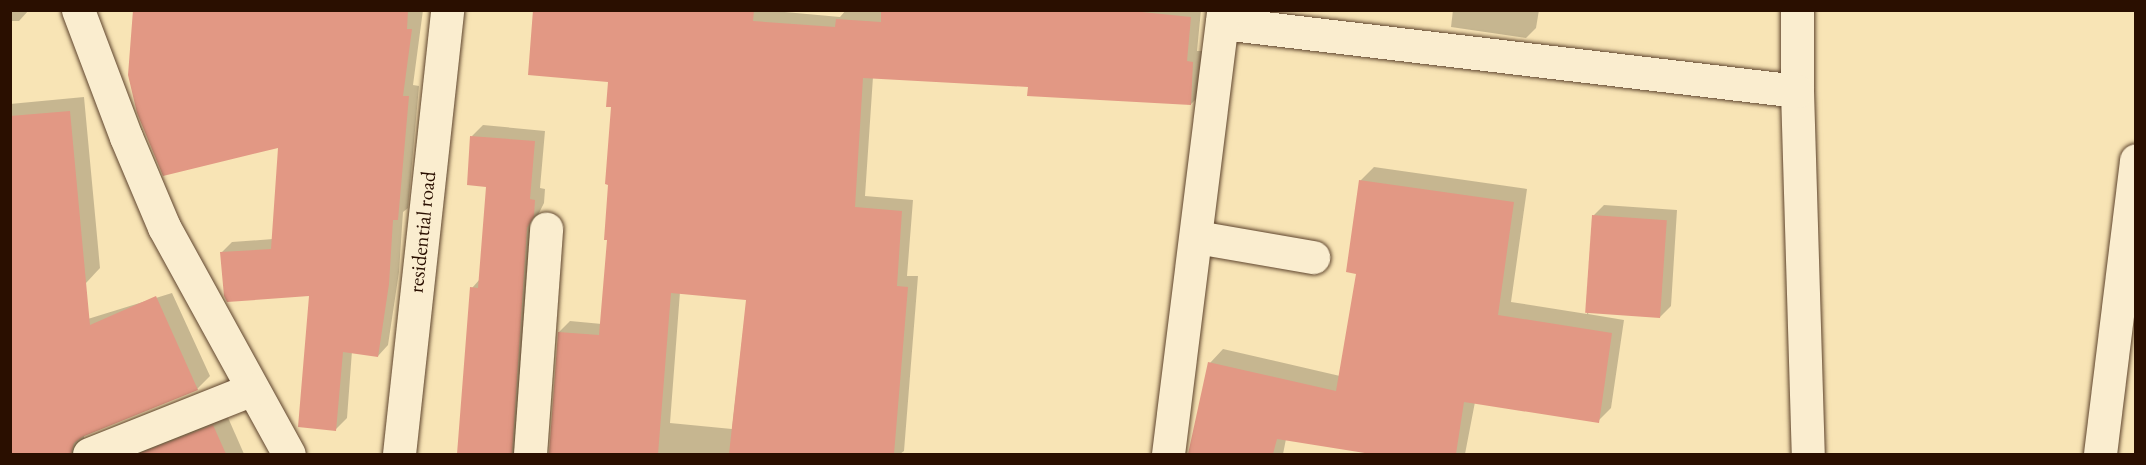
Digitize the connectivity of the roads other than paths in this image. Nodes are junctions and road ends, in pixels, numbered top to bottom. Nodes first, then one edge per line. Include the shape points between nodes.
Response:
1 (78, 10) edge
2 (447, 10) edge
3 (1797, 10) edge
4 (1223, 17) edge
5 (1797, 92) junction
6 (2136, 160) edge
7 (546, 229) dead end
8 (1197, 237) junction
9 (1313, 256) dead end
10 (252, 389) junction
11 (89, 454) edge
12 (289, 454) edge
13 (399, 454) edge
14 (530, 454) edge
15 (1168, 454) edge
16 (1808, 454) edge
17 (2100, 454) edge

1 - 10 street via 164,227
2 - 13 street, residential road
3 - 5 street
4 - 5 street
4 - 8 street
5 - 16 street
6 - 17 street
7 - 14 street
8 - 9 street
8 - 15 street
10 - 11 street
10 - 12 street

